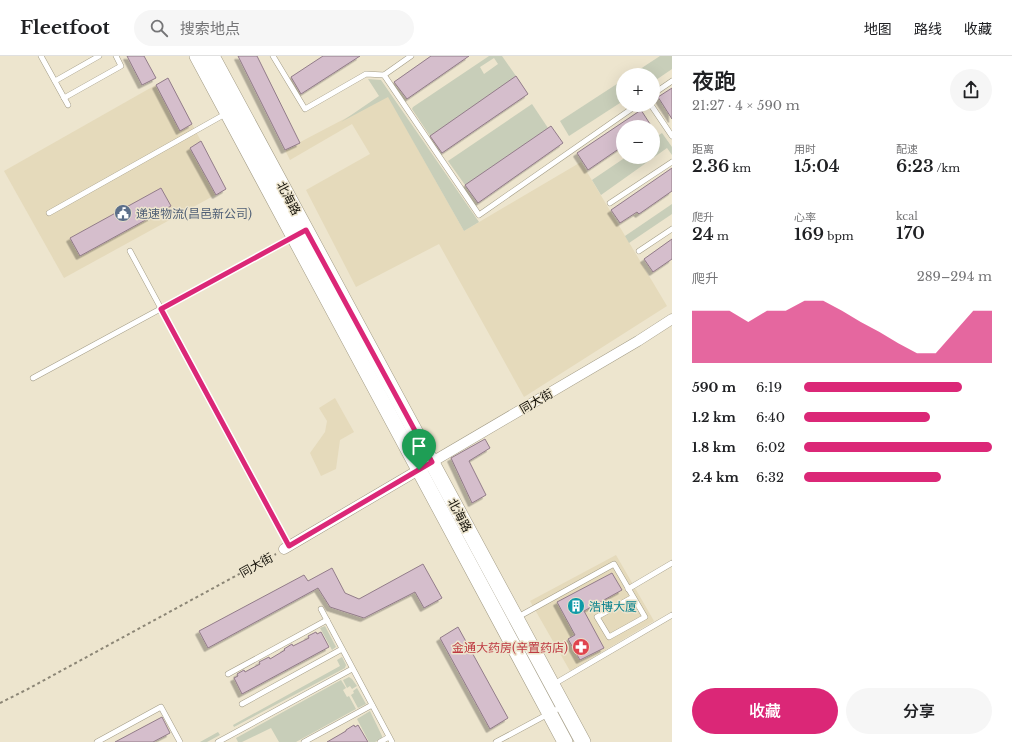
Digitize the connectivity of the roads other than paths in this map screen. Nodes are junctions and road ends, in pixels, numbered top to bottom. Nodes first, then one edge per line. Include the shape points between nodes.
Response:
1 (41, 56) edge
2 (99, 56) edge
3 (116, 56) edge
4 (273, 56) edge
5 (411, 56) edge
6 (204, 57) edge
7 (384, 75) junction
8 (55, 81) junction
9 (672, 82) edge
10 (660, 90) edge
11 (64, 98) junction
12 (68, 105) dead end
13 (627, 112) edge
14 (656, 112) edge
15 (227, 113) junction
16 (672, 136) edge
17 (672, 162) edge
18 (610, 203) dead end
19 (49, 213) dead end
20 (672, 229) edge
21 (300, 233) junction
22 (130, 251) dead end
23 (639, 251) dead end
24 (161, 309) junction
25 (672, 319) edge
26 (33, 378) dead end
27 (425, 466) junction
28 (287, 548) joint
29 (672, 563) edge
30 (628, 589) junction
31 (632, 597) junction
32 (321, 609) dead end
33 (672, 615) edge
34 (516, 618) junction
35 (327, 620) junction
36 (342, 649) junction
37 (352, 669) junction
38 (228, 674) dead end
39 (552, 685) junction
40 (242, 704) dead end
41 (372, 705) junction
42 (563, 706) junction
43 (550, 713) junction
44 (391, 740) edge
45 (177, 741) edge
46 (97, 742) edge
47 (218, 742) edge
48 (304, 742) edge
49 (380, 742) edge
50 (496, 742) edge
51 (565, 742) edge
52 (583, 742) edge

1 - 8 lane
2 - 8 lane
3 - 11 lane via 121,66
4 - 7 lane via 305,109 366,74
5 - 7 lane
6 - 15 main road, 北海路
6 - 21 main road, 北海路
7 - 13 lane via 479,215
8 - 11 lane
9 - 10 lane
11 - 12 lane
14 - 16 lane
15 - 19 lane
15 - 21 main road, 北海路
17 - 18 lane
20 - 23 lane
21 - 24 lane
21 - 27 main road, 北海路
22 - 24 lane
24 - 26 lane
24 - 28 lane
25 - 27 street, 同大街
27 - 28 street, 同大街
27 - 34 main road, 北海路
27 - 43 main road, 北海路
29 - 30 lane
30 - 31 lane
30 - 34 lane via 614,564
31 - 31 lane via 598,617 609,637 645,617
32 - 35 lane
33 - 39 lane
34 - 39 main road, 北海路
35 - 36 lane
35 - 38 lane
36 - 37 lane
36 - 40 lane
37 - 41 lane
37 - 47 lane
39 - 42 main road, 北海路
41 - 44 lane
41 - 48 lane
42 - 43 lane
42 - 52 main road, 北海路
43 - 50 lane
43 - 51 main road, 北海路
44 - 49 lane
45 - 46 lane via 161,708

